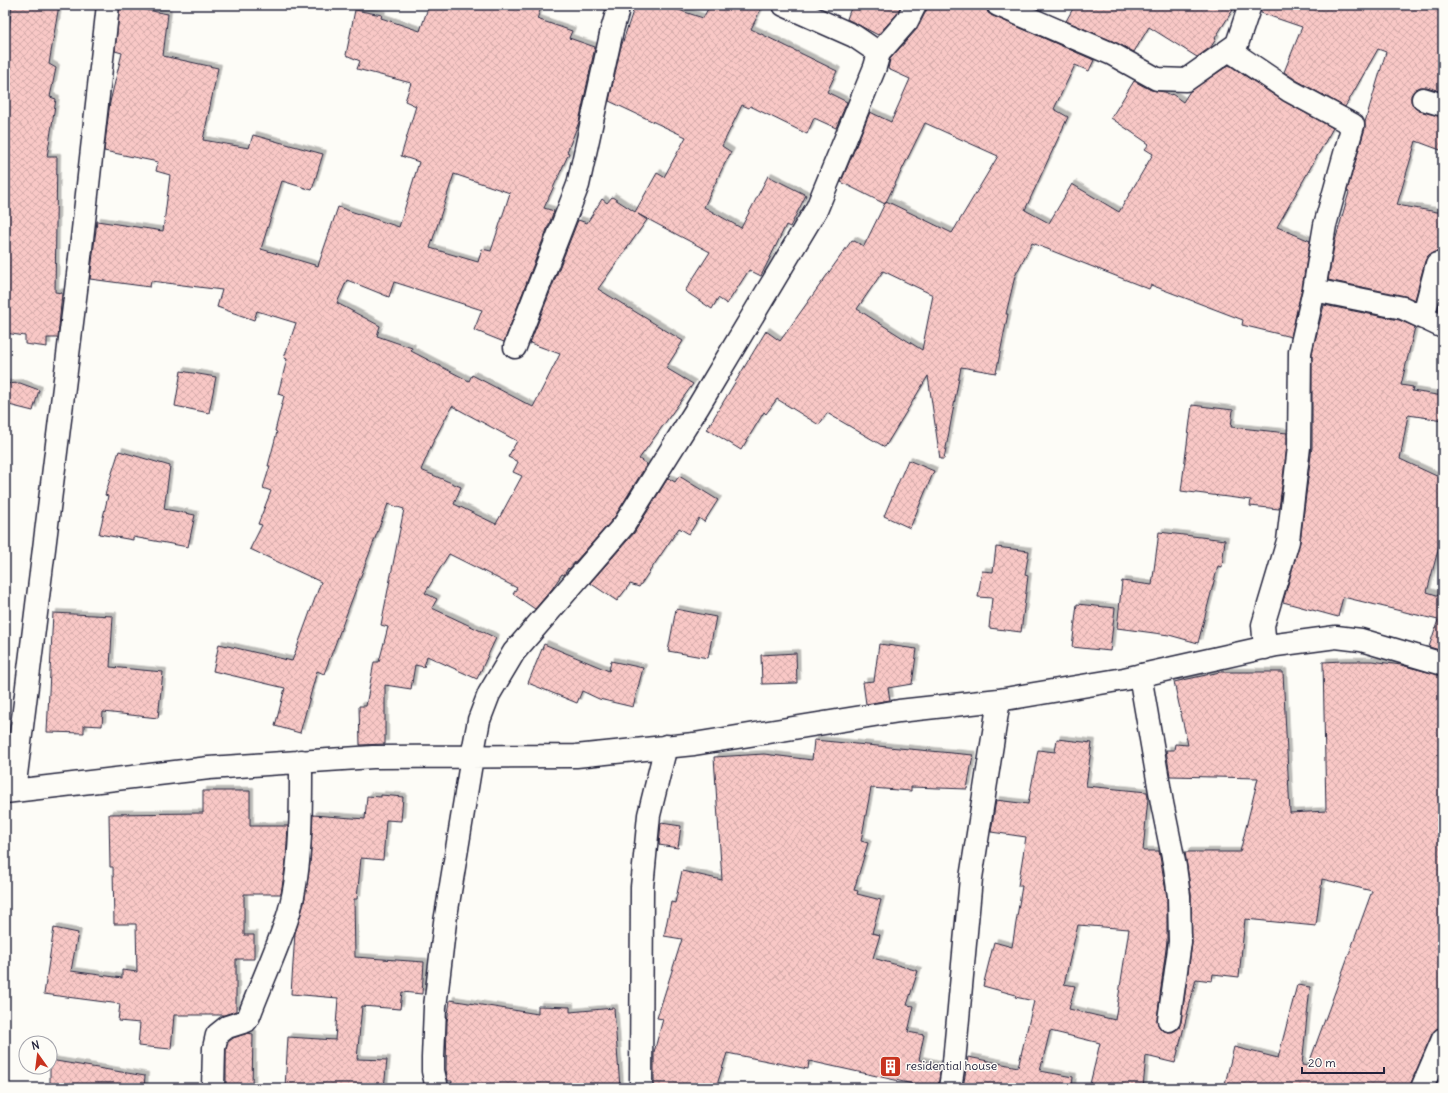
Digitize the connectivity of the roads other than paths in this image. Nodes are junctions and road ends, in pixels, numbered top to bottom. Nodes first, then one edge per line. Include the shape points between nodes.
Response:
1 (108, 5) edge
2 (617, 5) edge
3 (784, 5) edge
4 (915, 5) edge
5 (998, 5) edge
6 (1250, 5) edge
7 (1229, 50) junction
8 (879, 53) junction
9 (1437, 264) dead end
10 (1314, 290) junction
11 (1423, 318) junction
12 (1443, 327) edge
13 (515, 347) dead end
14 (1265, 648) junction
15 (1443, 664) edge
16 (1140, 675) junction
17 (999, 700) junction
18 (666, 746) junction
19 (472, 757) junction
20 (301, 761) junction
21 (10, 791) edge
22 (1169, 1020) dead end
23 (1443, 1039) edge
24 (213, 1088) edge
25 (437, 1088) edge
26 (641, 1088) edge
27 (950, 1088) edge
28 (1422, 1088) edge

1 - 21 street via 79,266
2 - 13 street via 578,185
3 - 8 street via 854,36
4 - 8 street via 907,21
5 - 7 street via 1112,54 1157,79 1186,80
6 - 7 street via 1237,44
7 - 10 street via 1290,90 1353,125 1325,225
8 - 19 street via 817,208 624,525 514,652 489,694 479,720
9 - 11 street
10 - 11 street via 1403,308
10 - 14 street via 1300,352 1299,447 1288,541 1262,625
11 - 12 street
14 - 15 street via 1336,637 1361,640
14 - 16 street
16 - 17 street
16 - 22 street via 1178,896 1180,942
17 - 18 street via 899,711 694,744
17 - 27 street via 971,878
18 - 19 street via 576,756
18 - 26 street via 649,815 642,887
19 - 20 street via 373,756
19 - 25 street via 445,922 435,1007 433,1071
20 - 21 street via 209,768
20 - 24 street via 301,820 296,880 287,919 246,1021 227,1027 217,1035 214,1048
23 - 28 street

